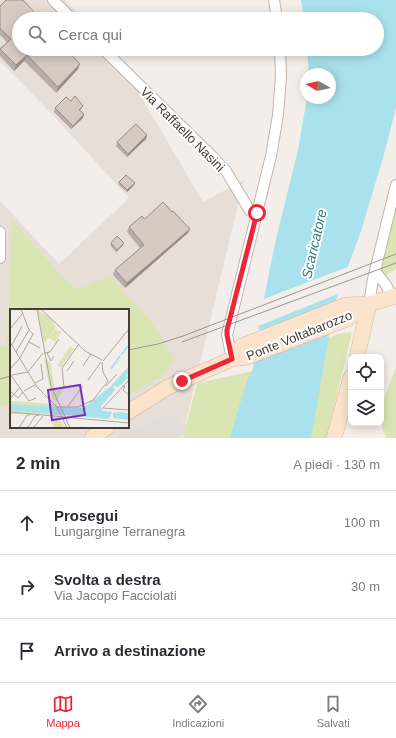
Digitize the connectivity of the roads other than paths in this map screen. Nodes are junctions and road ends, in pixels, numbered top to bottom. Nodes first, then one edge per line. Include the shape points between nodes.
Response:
1 (53, 0) edge
2 (274, 0) edge
3 (65, 12) edge
4 (276, 12) edge
5 (110, 56) edge
6 (280, 56) edge
7 (396, 186) edge
8 (257, 213) junction
9 (0, 232) edge
10 (0, 258) edge
11 (375, 271) junction
12 (394, 297) edge
13 (369, 304) junction
14 (358, 354) edge
15 (232, 359) junction
16 (348, 389) edge
17 (129, 411) edge
18 (106, 428) edge
19 (336, 436) edge
20 (92, 438) edge

1 - 3 street
2 - 4 street
5 - 8 street, Via Raffaello Nasini via 212,156 226,171 250,211
6 - 8 street via 278,115
7 - 11 street
8 - 15 street via 227,330
9 - 10 street
11 - 12 street
11 - 13 street
12 - 13 main road, Ponte Voltabarozzo
13 - 14 main road
13 - 15 main road, Ponte Voltabarozzo via 249,350 242,346
15 - 17 main road via 168,387
16 - 19 main road
18 - 20 main road

